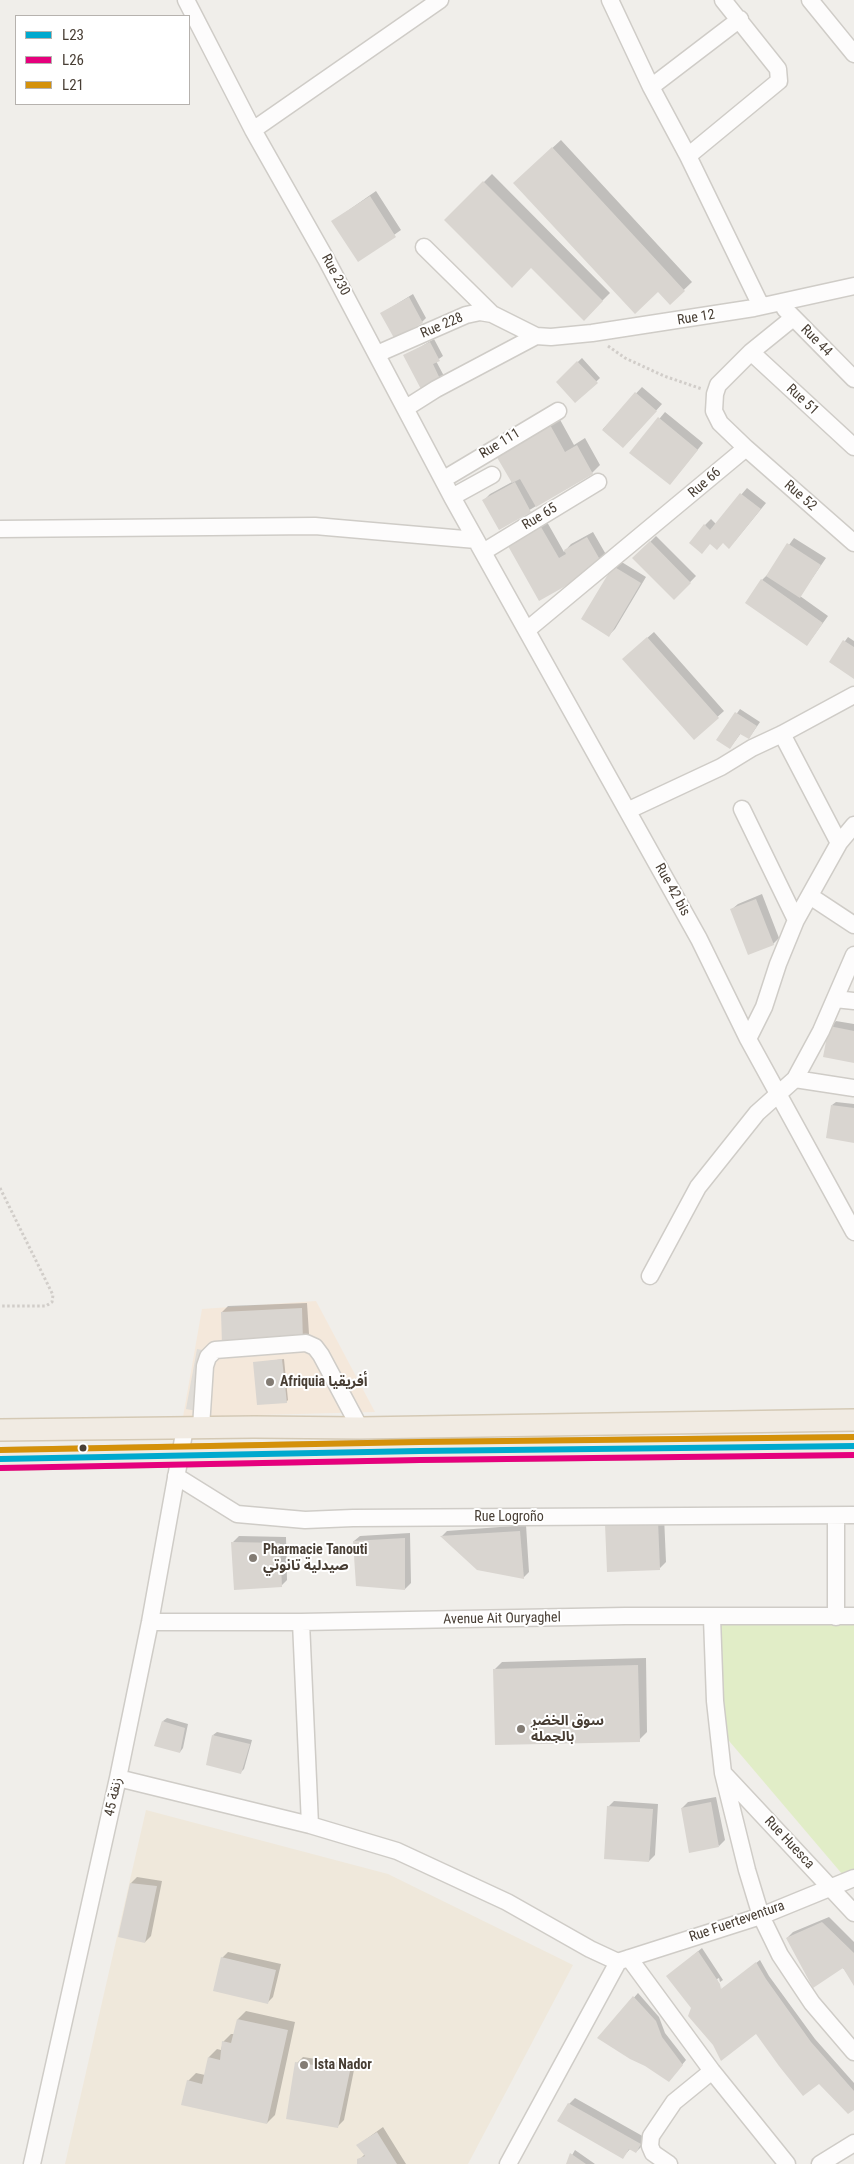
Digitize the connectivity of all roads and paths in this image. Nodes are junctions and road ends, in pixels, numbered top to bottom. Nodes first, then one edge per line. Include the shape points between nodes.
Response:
1 (186, 0) edge
2 (440, 0) edge
3 (610, 0) edge
4 (724, 0) edge
5 (810, 0) edge
6 (740, 18) junction
7 (854, 54) edge
8 (651, 87) junction
9 (253, 130) junction
10 (688, 156) junction
11 (424, 247) dead end
12 (854, 286) edge
13 (778, 302) junction
14 (761, 306) junction
15 (492, 314) junction
16 (793, 318) junction
17 (592, 334) junction
18 (536, 336) junction
19 (751, 352) junction
20 (377, 354) junction
21 (854, 379) edge
22 (715, 394) junction
23 (406, 408) junction
24 (558, 411) dead end
25 (854, 447) edge
26 (746, 448) junction
27 (492, 475) dead end
28 (444, 479) junction
29 (598, 482) dead end
30 (452, 497) junction
31 (0, 530) edge
32 (854, 543) edge
33 (479, 546) junction
34 (527, 630) junction
35 (854, 695) edge
36 (782, 734) junction
37 (742, 809) dead end
38 (629, 810) junction
39 (854, 825) edge
40 (839, 843) junction
41 (810, 896) junction
42 (796, 920) junction
43 (854, 925) edge
44 (854, 955) edge
45 (835, 999) junction
46 (854, 1001) edge
47 (748, 1039) junction
48 (795, 1079) junction
49 (854, 1088) edge
50 (778, 1094) junction
51 (0, 1188) edge
52 (854, 1232) edge
53 (650, 1276) dead end
54 (0, 1306) edge
55 (854, 1420) edge
56 (193, 1428) junction
57 (360, 1428) junction
58 (0, 1430) edge
59 (854, 1446) edge
60 (0, 1459) edge
61 (178, 1466) junction
62 (854, 1515) edge
63 (836, 1516) junction
64 (854, 1616) edge
65 (836, 1617) junction
66 (712, 1618) junction
67 (150, 1622) junction
68 (301, 1622) junction
69 (723, 1773) junction
70 (118, 1778) junction
71 (310, 1825) junction
72 (854, 1878) edge
73 (830, 1888) junction
74 (854, 1913) edge
75 (761, 1916) junction
76 (624, 1960) junction
77 (854, 2052) edge
78 (712, 2071) junction
79 (854, 2143) edge
80 (32, 2164) edge
81 (508, 2164) edge
82 (669, 2164) edge
83 (787, 2164) edge
84 (820, 2164) edge

1 - 9 street, Rue 230
2 - 9 street
3 - 8 street
4 - 6 street
5 - 7 street
6 - 8 street
6 - 10 street via 778,69 779,80
8 - 10 street
9 - 20 street, Rue 230
10 - 14 street
11 - 15 street
12 - 13 street, Rue 12
13 - 14 street, Rue 12
13 - 16 street, Rue 44
14 - 17 street, Rue 12
15 - 18 street, Rue 228
15 - 20 street, Rue 228 via 466,315
16 - 19 street
16 - 21 street, Rue 44
17 - 18 street, Rue 12
17 - 22 path via 625,358
18 - 23 street
19 - 22 street via 724,378
19 - 25 street, Rue 51
20 - 23 street, Rue 230
22 - 26 street via 716,417
23 - 28 street, Rue 230
24 - 28 street, Rue 111
26 - 32 street, Rue 52
26 - 34 street, Rue 66
27 - 30 street
28 - 30 street, Rue 230
29 - 33 street, Rue 65
30 - 33 street, Rue 230
31 - 33 street via 315,526
33 - 34 street, Rue 42 bis
34 - 38 street, Rue 42 bis
35 - 36 street
36 - 38 street
36 - 40 street
37 - 42 street
38 - 47 street, Rue 42 bis via 699,939
39 - 40 street
40 - 41 street
41 - 42 street
41 - 43 street
42 - 47 street via 764,1008
44 - 45 street
45 - 46 street
45 - 48 street
47 - 50 street, Rue 42 bis
48 - 49 street
48 - 50 street
50 - 52 street, Rue 42 bis
50 - 53 street via 757,1113 698,1187
51 - 54 path via 54,1296 46,1306
55 - 57 main road
56 - 57 main road
56 - 57 street, زنقة 45 via 205,1366 215,1350 306,1343 321,1355
56 - 58 main road
56 - 61 street, زنقة 45
59 - 61 main road via 410,1451
60 - 61 main road
61 - 63 street, Rue Logroño via 237,1514 305,1520
61 - 67 street, زنقة 45
62 - 63 street, Rue Logroño
63 - 65 street
64 - 65 street, Avenue Ait Ouryaghel
65 - 66 street, Avenue Ait Ouryaghel
66 - 68 street, Avenue Ait Ouryaghel via 626,1616
66 - 69 street via 715,1701
67 - 68 street, Avenue Ait Ouryaghel
67 - 70 street, زنقة 45
68 - 71 street
69 - 73 street, Rue Huesca
69 - 75 street
70 - 71 street
70 - 80 street, زنقة 45
71 - 76 street via 397,1851 507,1902 590,1949
72 - 73 street, Rue Fuerteventura
73 - 74 street, Rue Huesca
73 - 75 street, Rue Fuerteventura
75 - 76 street, Rue Fuerteventura
75 - 77 street via 780,1954 812,2002
76 - 78 street
76 - 81 street
78 - 82 street via 674,2102 651,2136 653,2153
78 - 83 street
79 - 84 street

